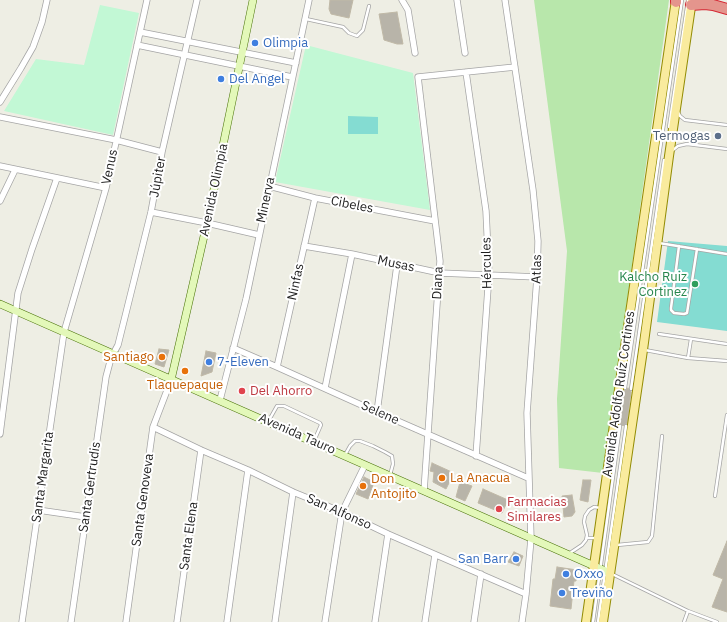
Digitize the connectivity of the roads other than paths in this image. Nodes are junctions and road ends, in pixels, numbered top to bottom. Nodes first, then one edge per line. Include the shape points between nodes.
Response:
1 (47, 0) edge
2 (147, 0) edge
3 (197, 0) edge
4 (254, 0) edge
5 (309, 0) edge
6 (402, 0) edge
7 (457, 0) edge
8 (505, 0) edge
9 (683, 1) edge
10 (369, 6) dead end
11 (727, 9) edge
12 (305, 19) junction
13 (140, 32) junction
14 (188, 42) junction
15 (137, 45) junction
16 (242, 53) junction
17 (415, 53) dead end
18 (465, 53) dead end
19 (184, 55) junction
20 (296, 63) junction
21 (239, 66) junction
22 (515, 67) junction
23 (466, 72) junction
24 (292, 77) junction
25 (0, 102) edge
26 (676, 106) junction
27 (0, 117) edge
28 (727, 125) edge
29 (668, 132) dead end
30 (116, 140) junction
31 (667, 140) dead end
32 (727, 149) edge
33 (162, 152) junction
34 (669, 156) junction
35 (0, 166) edge
36 (15, 170) junction
37 (57, 178) junction
38 (269, 186) junction
39 (106, 188) junction
40 (315, 198) junction
41 (0, 201) edge
42 (151, 212) junction
43 (435, 221) junction
44 (207, 223) junction
45 (259, 235) junction
46 (658, 243) junction
47 (304, 246) junction
48 (679, 246) junction
49 (697, 249) junction
50 (352, 254) junction
51 (727, 254) edge
52 (398, 265) junction
53 (440, 272) junction
54 (489, 274) junction
55 (537, 277) junction
56 (0, 304) edge
57 (16, 310) junction
58 (64, 332) junction
59 (659, 334) dead end
60 (691, 339) junction
61 (727, 344) edge
62 (628, 347) junction
63 (233, 348) junction
64 (640, 349) junction
65 (114, 353) junction
66 (688, 358) junction
67 (727, 361) edge
68 (278, 367) junction
69 (171, 380) junction
70 (325, 388) junction
71 (625, 388) dead end
72 (631, 389) dead end
73 (220, 400) junction
74 (377, 412) junction
75 (727, 415) edge
76 (268, 422) junction
77 (620, 426) dead end
78 (626, 426) dead end
79 (153, 427) junction
80 (0, 434) edge
81 (428, 434) junction
82 (662, 436) dead end
83 (314, 442) junction
84 (201, 450) junction
85 (345, 455) junction
86 (476, 456) junction
87 (364, 465) junction
88 (248, 470) junction
89 (390, 476) junction
90 (528, 478) junction
91 (424, 491) junction
92 (293, 492) junction
93 (715, 496) dead end
94 (603, 508) junction
95 (38, 510) junction
96 (342, 512) junction
97 (86, 517) junction
98 (388, 534) junction
99 (587, 538) junction
100 (531, 539) junction
101 (598, 539) junction
102 (614, 546) junction
103 (435, 555) junction
104 (568, 555) junction
105 (602, 570) junction
106 (481, 574) junction
107 (526, 594) junction
108 (688, 611) junction
109 (22, 622) edge
110 (71, 622) edge
111 (126, 622) edge
112 (177, 622) edge
113 (227, 622) edge
114 (275, 622) edge
115 (325, 622) edge
116 (375, 622) edge
117 (425, 622) edge
118 (474, 622) edge
119 (522, 622) edge
120 (586, 622) edge
121 (592, 622) edge
122 (598, 622) edge
123 (603, 622) edge
124 (684, 622) edge
125 (717, 622) edge

1 - 25 street via 32,47
2 - 13 street, Venus
3 - 14 street, Júpiter
4 - 16 street, Avenida Olimpia
5 - 12 street, Minerva
6 - 17 street via 408,10
7 - 18 street
8 - 22 street, Atlas
9 - 11 highway
9 - 26 main road, Avenida Adolfo Ruíz Cortines
9 - 29 lane
9 - 62 main road, Avenida Adolfo Ruíz Cortines
10 - 12 lane via 363,30 357,36 343,27
12 - 20 street, Minerva
13 - 14 street
13 - 15 street, Venus
14 - 16 street
14 - 19 street, Júpiter
15 - 19 street
15 - 30 street, Venus
16 - 20 street
16 - 21 street, Avenida Olimpia
19 - 21 street
19 - 33 street, Júpiter
20 - 24 street, Minerva
21 - 24 street
21 - 44 street, Avenida Olimpia
22 - 23 street
22 - 55 street, Atlas via 536,223
23 - 43 street, Diana via 418,77
23 - 54 street, Hércules via 486,211
24 - 38 street, Minerva
26 - 28 lane via 678,114 685,120
26 - 34 main road, Avenida Adolfo Ruíz Cortines
27 - 30 street
30 - 33 street
30 - 39 street, Venus
31 - 64 lane
32 - 34 lane via 683,144 674,148
33 - 42 street, Júpiter
34 - 46 main road, Avenida Adolfo Ruíz Cortines
35 - 36 street
36 - 37 street
36 - 41 street
37 - 39 street
37 - 57 street via 21,280
38 - 40 street, Cibeles
38 - 45 street, Minerva
39 - 58 street, Venus
40 - 43 street, Cibeles
40 - 47 street, Ninfas
42 - 44 street
42 - 65 street, Júpiter
43 - 53 street, Diana
44 - 45 street
44 - 69 street, Avenida Olimpia
45 - 63 street, Minerva
46 - 48 lane
46 - 64 main road, Avenida Adolfo Ruíz Cortines
47 - 50 street, Musas
47 - 68 street, Ninfas
48 - 49 lane
48 - 49 lane via 670,308 674,313 687,313
49 - 51 lane
50 - 52 street, Musas
50 - 70 street
52 - 53 street, Musas
52 - 74 street
53 - 54 street, Musas
53 - 81 street, Diana
54 - 55 street, Musas
54 - 86 street, Hércules
55 - 90 street, Atlas via 527,413
56 - 57 street, Avenida Tauro
57 - 58 street, Avenida Tauro
57 - 80 street
58 - 65 street, Avenida Tauro
58 - 95 street, Santa Margarita
59 - 60 lane
60 - 61 lane
60 - 66 lane
62 - 64 lane
62 - 71 lane
62 - 94 main road, Avenida Adolfo Ruíz Cortines
63 - 68 street, Selene
63 - 73 street, Minerva
64 - 66 lane
64 - 72 lane
64 - 102 main road, Avenida Adolfo Ruíz Cortines
65 - 69 street, Avenida Tauro
65 - 97 street, Santa Gertrudis via 106,377
66 - 67 lane
68 - 70 street, Selene
69 - 73 street, Avenida Tauro
69 - 79 street, Santa Genoveva
70 - 74 street, Selene
73 - 76 street, Avenida Tauro
74 - 81 street, Selene
75 - 93 lane
76 - 83 street, Avenida Tauro
76 - 83 lane via 278,406 284,406 320,423
77 - 105 lane
78 - 105 lane
79 - 84 street, San Alfonso
79 - 111 street, Santa Genoveva
81 - 86 street, Selene
81 - 91 street, Diana
82 - 102 lane via 652,536 648,542
83 - 85 street, Avenida Tauro
84 - 88 street, San Alfonso
84 - 112 street, Santa Elena
85 - 87 street, Avenida Tauro
85 - 89 lane via 355,441 388,453 392,456 393,466
86 - 90 street, Selene
87 - 89 street, Avenida Tauro
87 - 96 street
88 - 92 street, San Alfonso
88 - 113 street
89 - 91 street, Avenida Tauro
90 - 100 street, Atlas
91 - 100 street, Avenida Tauro
92 - 96 street, San Alfonso
92 - 114 street
94 - 99 lane via 591,508 587,513 584,522
94 - 101 main road, Avenida Adolfo Ruíz Cortines
95 - 97 street
95 - 109 street, Santa Margarita
96 - 98 street, San Alfonso
96 - 115 street
97 - 110 street, Santa Gertrudis
98 - 103 street, San Alfonso
98 - 116 street
99 - 101 lane
99 - 104 lane
100 - 104 street, Avenida Tauro
100 - 107 street, Atlas
101 - 105 main road, Avenida Adolfo Ruíz Cortines
102 - 105 main road, Avenida Adolfo Ruíz Cortines
103 - 106 street, San Alfonso
103 - 117 street
104 - 105 street, Avenida Tauro
105 - 108 lane
105 - 120 main road, Avenida Adolfo Ruíz Cortines
105 - 121 lane
105 - 122 lane
105 - 123 main road, Avenida Adolfo Ruíz Cortines
106 - 107 street, San Alfonso
106 - 118 street
107 - 119 street, Atlas
108 - 124 lane
108 - 125 lane

